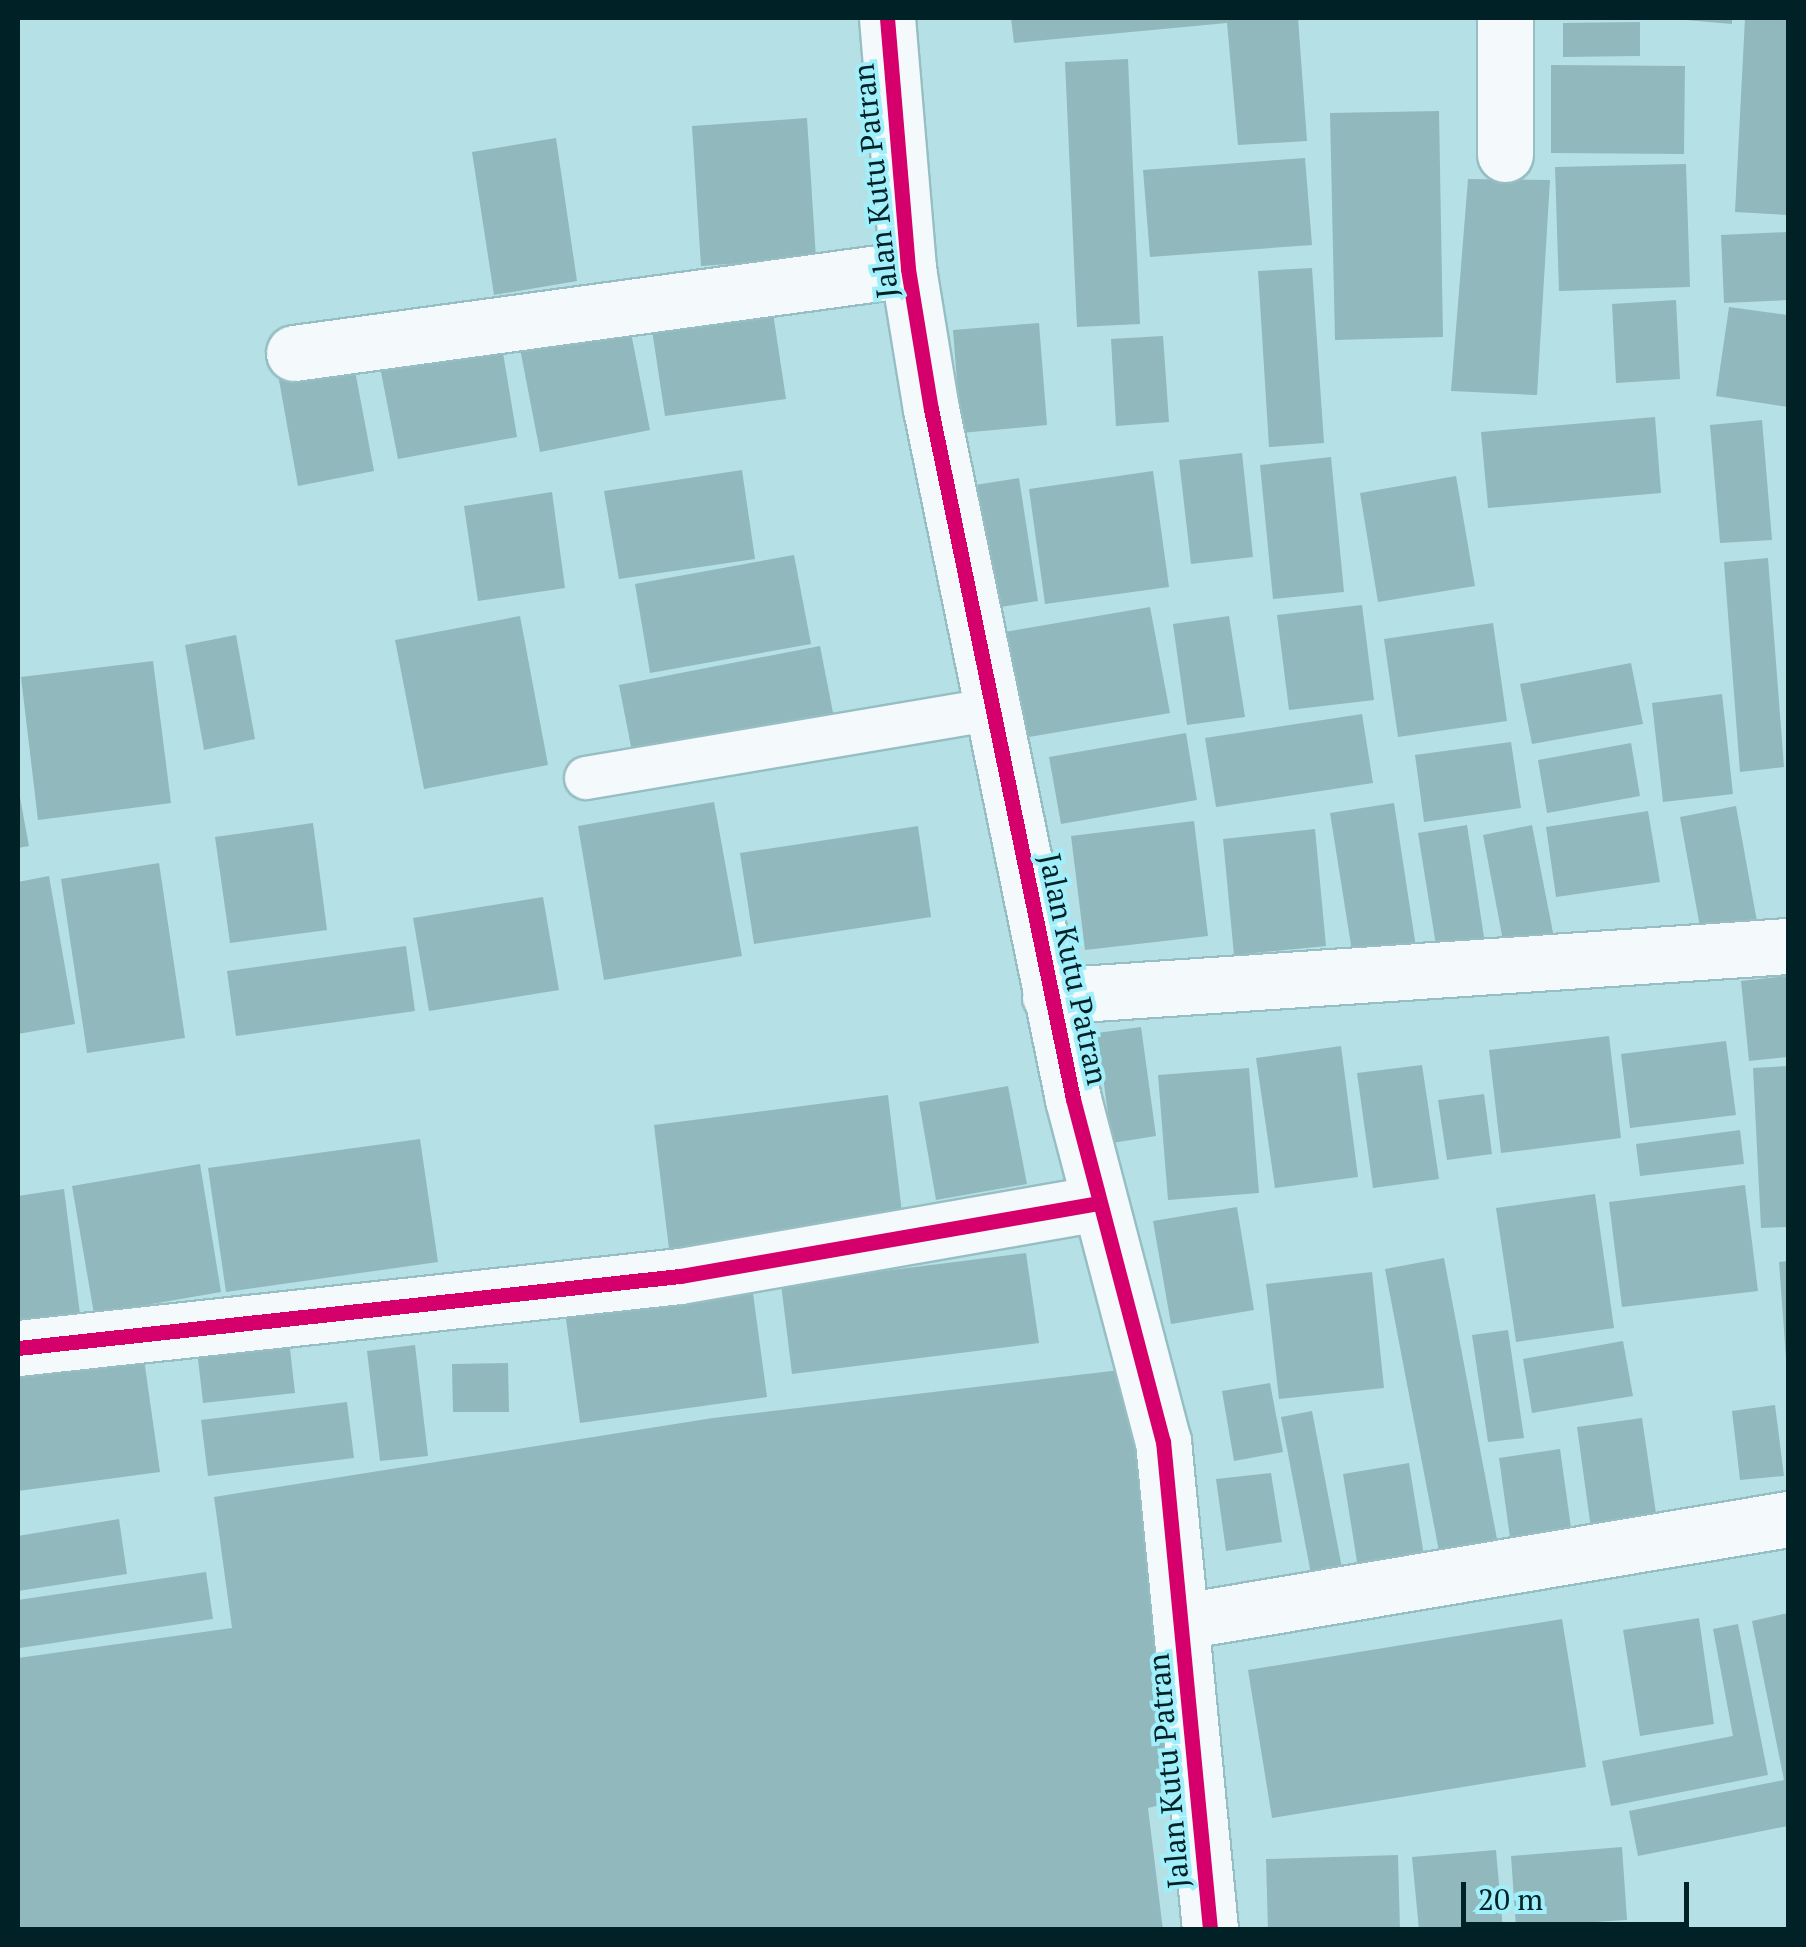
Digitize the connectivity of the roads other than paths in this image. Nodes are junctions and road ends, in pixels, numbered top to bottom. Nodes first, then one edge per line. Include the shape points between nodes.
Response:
1 (887, 18) edge
2 (1505, 18) edge
3 (1505, 154) dead end
4 (908, 268) junction
5 (294, 353) dead end
6 (992, 709) junction
7 (586, 778) dead end
8 (1788, 946) edge
9 (1050, 996) junction
10 (1098, 1203) junction
11 (18, 1348) edge
12 (1788, 1519) edge
13 (1183, 1621) junction
14 (1210, 1930) edge

1 - 4 street, Jalan Kutu Patran
2 - 3 street
4 - 5 street
4 - 6 street, Jalan Kutu Patran
6 - 7 lane
6 - 9 street, Jalan Kutu Patran
8 - 9 street
9 - 10 street, Jalan Kutu Patran
10 - 11 street via 680,1276
10 - 13 street, Jalan Kutu Patran via 1162,1441
12 - 13 street
13 - 14 street, Jalan Kutu Patran

